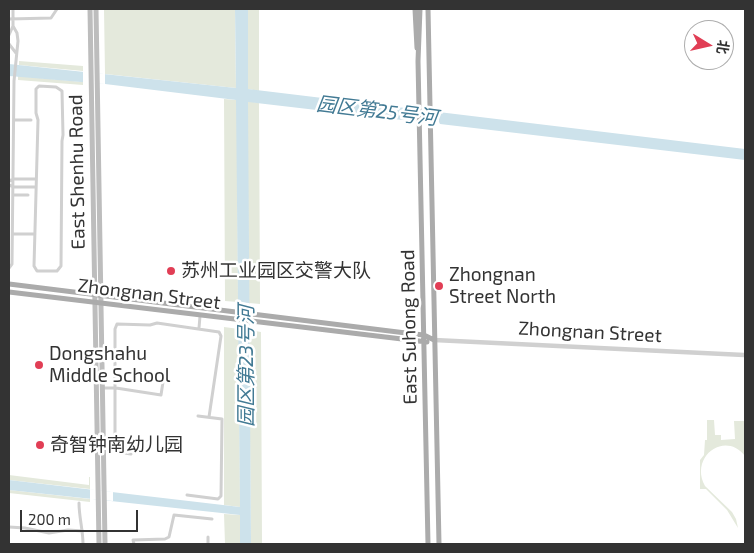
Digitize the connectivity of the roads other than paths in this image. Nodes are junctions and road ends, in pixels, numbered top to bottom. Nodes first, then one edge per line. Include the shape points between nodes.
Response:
1 (13, 9) edge
2 (57, 9) edge
3 (90, 9) edge
4 (96, 9) edge
5 (415, 9) edge
6 (420, 9) edge
7 (428, 9) edge
8 (11, 19) edge
9 (14, 26) junction
10 (9, 35) edge
11 (9, 44) edge
12 (16, 53) junction
13 (418, 61) junction
14 (94, 72) junction
15 (9, 104) edge
16 (14, 104) junction
17 (14, 120) junction
18 (31, 120) dead end
19 (14, 179) junction
20 (36, 179) junction
21 (9, 183) edge
22 (14, 187) junction
23 (36, 187) junction
24 (14, 195) junction
25 (28, 195) dead end
26 (13, 234) junction
27 (35, 234) junction
28 (9, 268) edge
29 (9, 284) edge
30 (9, 292) edge
31 (94, 294) junction
32 (101, 295) junction
33 (95, 304) junction
34 (102, 304) junction
35 (200, 316) junction
36 (199, 328) junction
37 (424, 335) junction
38 (434, 340) junction
39 (424, 343) junction
40 (744, 355) dead end
41 (163, 382) dead end
42 (103, 388) junction
43 (116, 388) junction
44 (198, 416) dead end
45 (209, 417) junction
46 (131, 454) dead end
47 (187, 495) dead end
48 (79, 503) dead end
49 (212, 519) dead end
50 (9, 527) edge
51 (83, 531) junction
52 (208, 537) dead end
53 (83, 544) edge
54 (99, 544) edge
55 (105, 544) edge
56 (134, 544) edge
57 (208, 544) edge
58 (428, 544) edge
59 (438, 544) edge

1 - 8 street
2 - 8 street via 51,18
3 - 14 main road, East Shenhu Road
4 - 14 main road, East Shenhu Road
5 - 13 main road
6 - 13 main road
7 - 38 main road, East Suhong Road
8 - 9 street
9 - 10 street
9 - 12 street via 18,36
11 - 12 street
12 - 16 street
13 - 37 main road, East Suhong Road
14 - 31 main road, East Shenhu Road via 91,83
14 - 32 main road, East Shenhu Road via 97,84
15 - 16 street
16 - 17 street
17 - 18 street
17 - 19 street
19 - 20 street
19 - 21 street
19 - 22 street
20 - 23 street
20 - 27 street via 36,89 39,86 56,87 62,91 63,135 59,270 40,271 35,268
21 - 22 street
22 - 23 street
22 - 24 street
23 - 27 street
24 - 25 street
24 - 26 street
26 - 27 street
26 - 28 street via 12,264
29 - 31 main road, Zhongnan Street
30 - 33 main road, Zhongnan Street
31 - 32 main road, Zhongnan Street
31 - 33 main road, East Shenhu Road
32 - 34 main road, East Shenhu Road
32 - 37 main road, Zhongnan Street
33 - 34 main road, Zhongnan Street
33 - 54 main road, East Shenhu Road
34 - 35 main road, Zhongnan Street
34 - 42 main road, East Shenhu Road
35 - 36 street
35 - 39 main road, Zhongnan Street
36 - 43 street via 157,323 117,324
36 - 45 street via 217,331 221,336
37 - 38 main road, Zhongnan Street
37 - 39 main road, East Suhong Road
38 - 39 main road, Zhongnan Street
38 - 40 street, Zhongnan Street
38 - 59 main road, East Suhong Road
39 - 58 main road, East Suhong Road
41 - 43 street via 161,395
42 - 43 street
42 - 55 main road, East Shenhu Road
43 - 46 street via 115,451
44 - 45 street
45 - 47 street via 222,419 221,496 218,499
48 - 51 street
49 - 56 street via 174,516 169,537 134,540
50 - 51 street via 49,532
51 - 53 street
52 - 57 street

